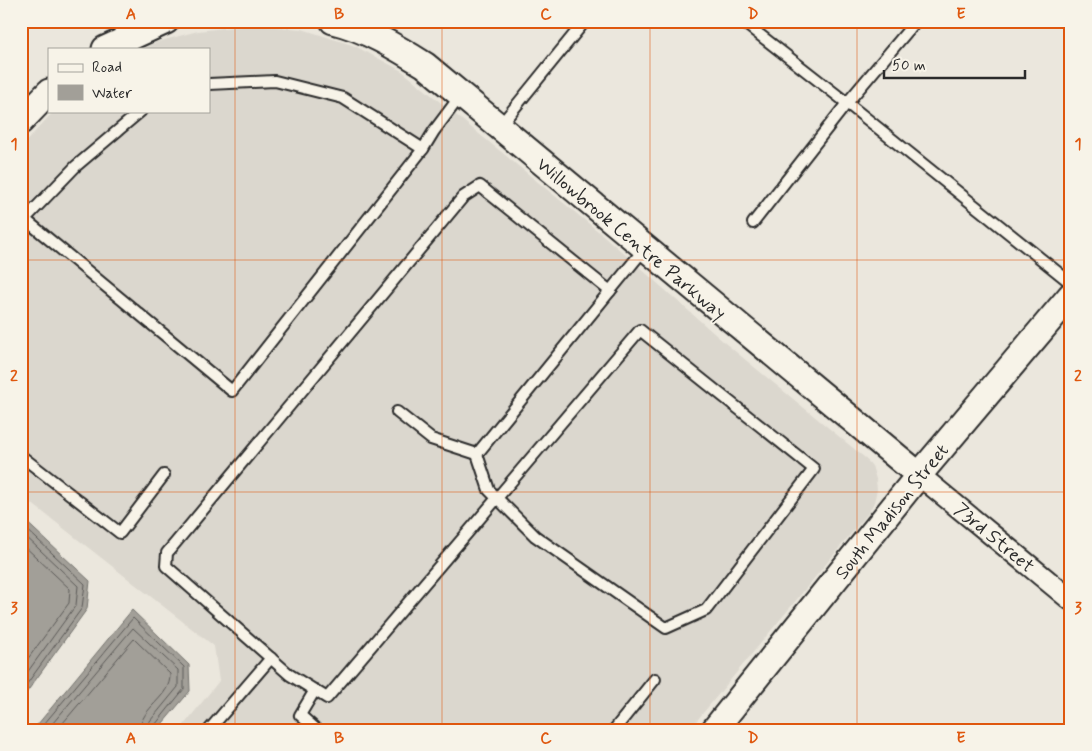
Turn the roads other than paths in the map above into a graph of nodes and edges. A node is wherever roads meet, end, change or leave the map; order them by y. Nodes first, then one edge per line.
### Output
1 (166, 21) edge
2 (333, 21) edge
3 (586, 21) edge
4 (742, 21) edge
5 (916, 21) edge
6 (115, 37) edge
7 (210, 84) edge
8 (48, 93) edge
9 (461, 94) junction
10 (847, 103) junction
11 (140, 112) edge
12 (21, 121) edge
13 (499, 127) junction
14 (423, 149) junction
15 (23, 217) edge
16 (753, 223) dead end
17 (645, 248) junction
18 (1071, 283) edge
19 (610, 291) junction
20 (1071, 295) edge
21 (397, 412) dead end
22 (477, 454) junction
23 (21, 456) edge
24 (164, 475) dead end
25 (919, 475) junction
26 (498, 498) junction
27 (1071, 600) edge
28 (271, 658) junction
29 (655, 679) dead end
30 (315, 690) junction
31 (209, 730) edge
32 (317, 730) edge
33 (614, 730) edge
34 (714, 730) edge

1 - 6 street
2 - 9 street, Willowbrook Centre Parkway
3 - 13 lane
4 - 10 lane
5 - 10 lane
7 - 14 lane
8 - 12 street
9 - 13 street, Willowbrook Centre Parkway
9 - 14 lane
10 - 16 lane
10 - 18 lane
11 - 15 lane
13 - 17 street, Willowbrook Centre Parkway
14 - 15 lane
17 - 19 lane
17 - 25 street, Willowbrook Centre Parkway
19 - 22 lane
19 - 28 lane
20 - 25 street, South Madison Street
21 - 22 lane
22 - 26 lane
23 - 24 lane
25 - 27 street, 73rd Street
25 - 34 street, South Madison Street
26 - 26 lane
26 - 30 lane
28 - 30 lane
28 - 31 lane
29 - 33 lane
30 - 32 lane

